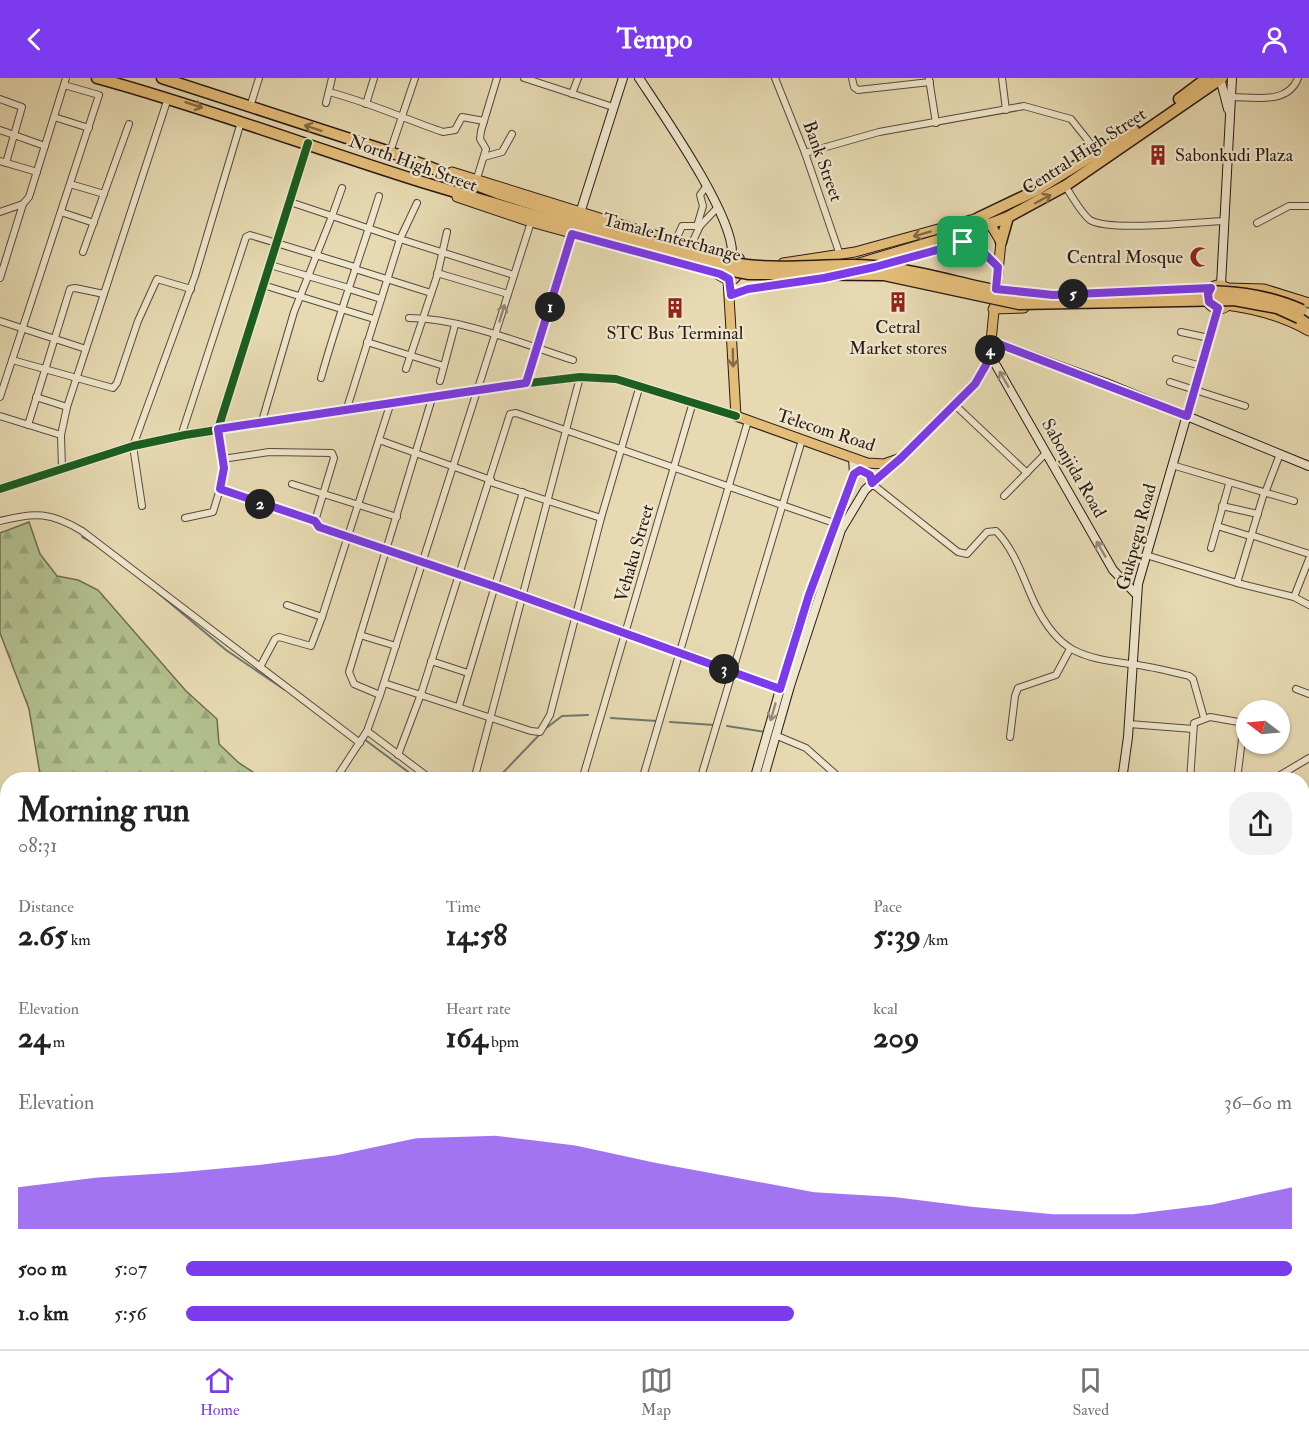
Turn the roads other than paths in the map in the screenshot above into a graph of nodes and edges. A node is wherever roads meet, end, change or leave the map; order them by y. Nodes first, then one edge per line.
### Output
1 (162, 78) edge
2 (259, 78) edge
3 (332, 78) edge
4 (374, 78) edge
5 (415, 78) edge
6 (496, 78) edge
7 (528, 78) edge
8 (578, 78) edge
9 (623, 78) edge
10 (639, 78) edge
11 (775, 78) edge
12 (852, 78) edge
13 (892, 78) edge
14 (1002, 78) edge
15 (1207, 78) edge
16 (1223, 78) edge
17 (1298, 78) edge
18 (100, 79) edge
19 (176, 80) edge
20 (929, 80) edge
21 (65, 81) edge
22 (893, 86) junction
23 (329, 92) junction
24 (572, 94) junction
25 (99, 95) junction
26 (169, 97) junction
27 (1232, 97) junction
28 (0, 99) edge
29 (326, 103) dead end
30 (366, 104) junction
31 (250, 107) junction
32 (613, 108) junction
33 (1006, 110) junction
34 (1229, 116) junction
35 (54, 117) junction
36 (402, 118) junction
37 (242, 121) junction
38 (484, 121) junction
39 (936, 123) junction
40 (129, 124) dead end
41 (88, 128) junction
42 (0, 130) edge
43 (512, 134) dead end
44 (13, 135) junction
45 (308, 143) junction
46 (45, 146) junction
47 (390, 152) junction
48 (806, 153) junction
49 (1098, 153) junction
50 (484, 157) junction
51 (3, 162) edge
52 (429, 165) junction
53 (37, 172) junction
54 (477, 178) junction
55 (421, 181) junction
56 (70, 184) junction
57 (1065, 186) junction
58 (706, 187) junction
59 (342, 188) dead end
60 (104, 194) junction
61 (379, 196) dead end
62 (290, 202) junction
63 (417, 203) dead end
64 (22, 204) junction
65 (1309, 206) edge
66 (718, 207) junction
67 (581, 210) junction
68 (0, 212) edge
69 (61, 212) junction
70 (332, 216) junction
71 (1008, 217) junction
72 (978, 218) junction
73 (1223, 221) junction
74 (531, 222) junction
75 (94, 223) junction
76 (1257, 223) dead end
77 (990, 224) junction
78 (699, 226) junction
79 (369, 228) junction
80 (447, 232) dead end
81 (572, 234) junction
82 (400, 239) junction
83 (631, 240) junction
84 (676, 240) junction
85 (1001, 242) junction
86 (277, 243) junction
87 (691, 245) junction
88 (442, 250) junction
89 (83, 252) dead end
90 (732, 254) junction
91 (317, 255) junction
92 (840, 255) junction
93 (722, 256) junction
94 (742, 261) junction
95 (270, 265) junction
96 (998, 267) junction
97 (355, 268) junction
98 (437, 273) junction
99 (514, 274) junction
100 (720, 274) junction
101 (0, 278) edge
102 (309, 278) junction
103 (733, 278) junction
104 (387, 280) junction
105 (263, 285) junction
106 (1220, 287) junction
107 (191, 289) junction
108 (349, 289) junction
109 (996, 289) junction
110 (430, 293) junction
111 (104, 294) junction
112 (508, 294) junction
113 (731, 295) junction
114 (301, 297) junction
115 (381, 299) junction
116 (1219, 306) junction
117 (1306, 308) edge
118 (340, 309) junction
119 (993, 309) junction
120 (409, 318) dead end
121 (422, 318) junction
122 (374, 319) junction
123 (0, 321) edge
124 (455, 325) junction
125 (1309, 325) edge
126 (23, 328) junction
127 (1309, 331) edge
128 (1181, 332) dead end
129 (495, 336) junction
130 (54, 338) junction
131 (1209, 338) junction
132 (991, 341) junction
133 (367, 342) junction
134 (86, 349) junction
135 (537, 349) junction
136 (989, 353) junction
137 (410, 354) junction
138 (1176, 359) dead end
139 (12, 360) junction
140 (573, 360) dead end
141 (444, 366) junction
142 (1201, 366) junction
143 (406, 369) dead end
144 (44, 370) junction
145 (580, 377) junction
146 (321, 378) dead end
147 (76, 380) junction
148 (440, 381) dead end
149 (1170, 382) dead end
150 (526, 383) junction
151 (2, 385) edge
152 (640, 385) junction
153 (478, 389) junction
154 (1195, 389) junction
155 (433, 395) junction
156 (0, 397) edge
157 (36, 398) junction
158 (391, 402) junction
159 (693, 402) junction
160 (956, 405) junction
161 (1245, 406) dead end
162 (67, 407) junction
163 (347, 408) junction
164 (0, 416) edge
165 (736, 416) junction
166 (1187, 416) junction
167 (262, 421) junction
168 (748, 421) junction
169 (28, 425) junction
170 (218, 429) junction
171 (567, 429) junction
172 (61, 435) junction
173 (181, 436) junction
174 (379, 440) junction
175 (802, 440) junction
176 (133, 446) junction
177 (621, 449) junction
178 (416, 453) junction
179 (1046, 453) junction
180 (1280, 454) junction
181 (853, 458) junction
182 (901, 458) junction
183 (222, 459) junction
184 (1172, 465) junction
185 (1309, 466) edge
186 (453, 467) junction
187 (62, 468) junction
188 (674, 468) junction
189 (1027, 473) junction
190 (854, 474) junction
191 (491, 481) junction
192 (872, 483) junction
193 (292, 484) dead end
194 (1229, 484) junction
195 (728, 488) junction
196 (0, 489) edge
197 (220, 489) junction
198 (523, 492) junction
199 (324, 493) junction
200 (1264, 493) junction
201 (1004, 496) dead end
202 (548, 499) junction
203 (1294, 501) dead end
204 (358, 504) junction
205 (142, 506) dead end
206 (782, 506) junction
207 (1222, 506) junction
208 (1258, 514) junction
209 (397, 517) junction
210 (185, 518) dead end
211 (601, 519) junction
212 (0, 521) edge
213 (315, 521) junction
214 (834, 523) junction
215 (1217, 526) junction
216 (1251, 535) junction
217 (348, 536) junction
218 (1211, 548) dead end
219 (387, 550) junction
220 (1309, 554) edge
221 (1146, 555) junction
222 (1309, 559) edge
223 (423, 562) junction
224 (459, 574) junction
225 (1237, 583) junction
226 (496, 587) junction
227 (1136, 594) junction
228 (524, 597) junction
229 (1293, 597) junction
230 (287, 605) dead end
231 (1309, 605) edge
232 (575, 615) junction
233 (322, 617) junction
234 (627, 634) junction
235 (360, 635) junction
236 (396, 646) junction
237 (1070, 649) junction
238 (680, 653) junction
239 (431, 662) junction
240 (1132, 664) junction
241 (260, 666) junction
242 (731, 672) junction
243 (468, 673) junction
244 (384, 683) junction
245 (780, 689) junction
246 (1296, 689) dead end
247 (421, 694) junction
248 (1309, 694) edge
249 (380, 695) junction
250 (459, 706) junction
251 (492, 718) junction
252 (1204, 718) junction
253 (1129, 724) junction
254 (1193, 729) junction
255 (367, 731) junction
256 (775, 735) junction
257 (1010, 737) dead end
258 (360, 743) junction
259 (398, 755) junction
260 (1309, 758) edge
261 (340, 772) edge
262 (420, 772) edge
263 (476, 772) edge
264 (584, 772) edge
265 (644, 772) edge
266 (702, 772) edge
267 (756, 772) edge
268 (765, 772) edge
269 (833, 772) edge
270 (1123, 772) edge
271 (1190, 772) edge
272 (1238, 772) edge
273 (1285, 772) edge

1 - 19 highway, North High Street
2 - 31 street
3 - 23 street
4 - 30 street
5 - 36 street
6 - 38 street
7 - 24 street
8 - 24 street
9 - 32 street
10 - 58 street
11 - 48 street, Bank Street
12 - 22 street
13 - 22 street
14 - 33 street
15 - 49 highway, Central High Street
16 - 27 street
16 - 34 street
16 - 57 highway, Central High Street
17 - 27 street
18 - 25 street
18 - 26 highway, North High Street
19 - 31 highway, North High Street
20 - 22 street
20 - 39 street
21 - 25 street
21 - 35 street
23 - 29 street
23 - 30 street
24 - 32 street
25 - 41 street
26 -> 37 highway, North High Street
26 - 111 street
27 - 34 street
28 - 44 street
30 - 36 street
47 -> 31 highway, North High Street
32 - 67 street
33 - 39 street
33 - 49 street
34 - 73 street
35 - 41 street
35 - 46 street
36 - 38 street
36 - 47 street
37 - 45 highway, North High Street
37 - 107 street
38 - 50 street
39 - 48 street
40 - 60 street
41 - 56 street
42 - 44 street
43 - 50 street
44 - 46 street
44 - 51 street
45 - 55 highway, North High Street
45 - 62 street
46 - 53 street
47 - 52 highway, North High Street
48 - 92 street, Bank Street
49 - 72 highway, Central High Street
50 - 54 street
51 - 53 street
52 - 54 main road, North High Street
52 - 83 highway, Tamale Interchange
53 - 64 street
54 - 67 main road, North High Street
55 - 74 main road, North High Street
55 - 83 highway, Tamale Interchange
56 - 60 street
56 - 69 street
71 -> 57 highway, Central High Street
57 - 73 street
58 - 66 street
58 - 78 street
59 - 70 street
60 - 75 street
61 - 79 street
62 - 70 street
62 - 86 street
63 - 82 street
64 - 68 street
64 - 101 street
65 - 76 street
66 - 78 street
66 - 90 street
67 - 84 main road, North High Street
69 - 75 street
69 - 126 street
70 - 79 street
70 - 91 street
71 - 77 highway, Central High Street
71 - 85 highway
72 - 77 main road
72 -> 92 main road
73 - 106 street
74 - 81 main road, North High Street
74 - 99 street
75 - 89 street
77 - 85 main road
77 - 103 main road
78 - 84 street
78 - 87 street
79 - 82 street
79 - 97 street
80 - 88 street
81 - 100 main road, North High Street
81 - 135 street
82 - 88 street
82 - 104 street
83 - 117 highway, Tamale Interchange, bridge
84 - 87 main road, North High Street
85 - 96 main road
86 - 91 street
86 - 95 street
86 - 173 street
87 - 93 main road, North High Street
88 - 98 street
88 - 99 street
90 - 93 main road
90 - 94 main road
91 - 97 street
91 - 102 street
92 - 94 main road
93 - 100 main road
94 - 103 main road
95 - 102 street
95 - 105 street
96 - 109 main road
96 - 113 street
97 - 104 street
97 - 108 street
98 - 110 street
98 - 112 street
99 - 112 street
100 - 103 main road
102 - 108 street
102 - 114 street
103 - 113 main road
104 - 110 street
104 - 115 street
105 - 114 street
105 - 170 street
106 - 109 main road
106 - 116 main road
106 - 116 main road
106 - 117 main road
107 - 147 street
107 - 176 street
108 - 115 street
108 - 118 street
109 - 119 main road
110 - 121 street
111 - 130 street
111 - 134 street
129 -> 112 street
113 -> 165 main road
114 - 118 street
114 - 167 street
115 - 122 street
116 - 119 main road
116 - 127 main road
116 - 131 street, Gukpegu Road
117 - 125 highway, Tamale Interchange
118 - 122 street
118 - 146 street
119 - 132 main road
120 - 121 street
121 - 124 street
121 - 137 street
122 - 133 street
123 - 126 street
124 - 129 street
124 - 141 street
126 - 130 street
126 - 139 street
128 - 131 street
129 - 135 street
129 - 153 street
130 - 134 street
130 - 144 street
131 - 142 street, Gukpegu Road
132 - 136 main road
132 - 166 street
133 - 137 street
133 - 163 street
134 - 147 street
135 - 140 street
135 - 150 street
136 - 160 main road
179 -> 136 street, Sabonjida Road
137 - 141 street
137 - 143 street
138 - 142 street
139 - 144 street
139 - 151 street
141 - 148 street
142 - 154 street, Gukpegu Road
144 - 147 street
144 - 157 street
145 - 150 street
145 - 152 street
145 - 171 street
147 - 162 street
149 - 154 street
150 - 153 street
151 - 156 street
152 - 159 street
152 - 177 street
153 - 155 street
153 - 186 street
154 - 161 street
154 - 166 street, Gukpegu Road
155 - 158 street
155 - 178 street
157 - 162 street
157 - 169 street
158 - 163 street
158 - 174 street
159 - 165 street
159 - 188 street, Vehaku Street
160 - 182 main road
160 - 189 street
162 - 172 street
163 - 167 street
164 - 169 street
165 - 168 main road, Telecom Road
166 - 180 street
166 - 184 street, Gukpegu Road
167 - 170 street
168 - 175 main road, Telecom Road
168 - 195 street
169 - 172 street
170 - 173 street
170 - 183 street
171 - 177 street
171 - 191 street
171 - 202 street
172 - 187 street
173 - 176 street
174 - 178 street
174 - 204 street
175 - 181 main road, Telecom Road
175 - 206 street
176 - 187 street
176 - 205 street
177 - 188 street
177 - 211 street
178 - 186 street
178 - 209 street
179 - 189 street
227 -> 179 street, Sabonjida Road
180 - 185 street
180 - 200 street
181 - 182 main road, Telecom Road
181 - 190 street
182 - 192 street
183 - 197 street
183 - 199 street
184 - 194 street
184 - 221 street, Gukpegu Road
186 - 191 street
186 - 223 street
187 - 196 street
188 - 195 street
188 - 234 street, Vehaku Street
189 - 201 street
190 - 192 street
190 - 214 street
191 - 198 street
191 - 224 street
192 - 237 street
192 - 256 street
193 - 199 street
194 - 200 street
194 - 207 street
195 - 206 street
195 - 238 street
197 - 210 street
197 - 213 street
198 - 202 street
198 - 226 street
199 - 204 street
199 - 213 street
200 - 203 street
200 - 208 street
202 - 211 street
202 - 228 street
204 - 209 street
204 - 217 street
206 - 214 street
206 - 242 street
207 - 208 street
207 - 215 street
208 - 216 street
209 - 219 street
211 - 232 street
212 - 241 street
213 - 217 street
214 - 245 street
215 - 216 street
215 - 218 street
216 - 220 street
216 - 225 street
217 - 219 street
217 - 233 street
219 - 223 street
219 - 235 street
221 - 225 street
221 - 227 street, Gukpegu Road
222 - 229 street
223 - 224 street
223 - 236 street
224 - 226 street
224 - 239 street
225 - 229 street
226 - 228 street
226 - 243 street
227 - 240 street, Gukpegu Road
228 - 232 street
228 - 251 street
229 - 231 street
230 - 233 street
232 - 234 street
232 - 251 street
233 - 241 street
234 - 238 street
234 - 264 street, Vehaku Street
235 - 236 street
235 - 249 street
236 - 244 street
237 - 240 street
237 - 257 street
238 - 242 street
238 - 265 street
239 - 243 street
239 - 247 street
240 - 252 street
240 - 253 street, Gukpegu Road
241 - 258 street
242 - 245 street
242 - 266 street
243 - 250 street
244 - 247 street
244 - 249 street
245 -> 267 street
246 - 248 street
247 - 250 street
247 - 259 street
249 - 255 street
250 - 251 street
251 - 263 street
252 - 254 street
252 - 272 street
253 - 254 street
253 - 270 street, Gukpegu Road
254 - 271 street
255 - 258 street
255 - 259 street
256 - 268 street
256 - 269 street
258 - 261 street
259 - 262 street
260 - 273 street

